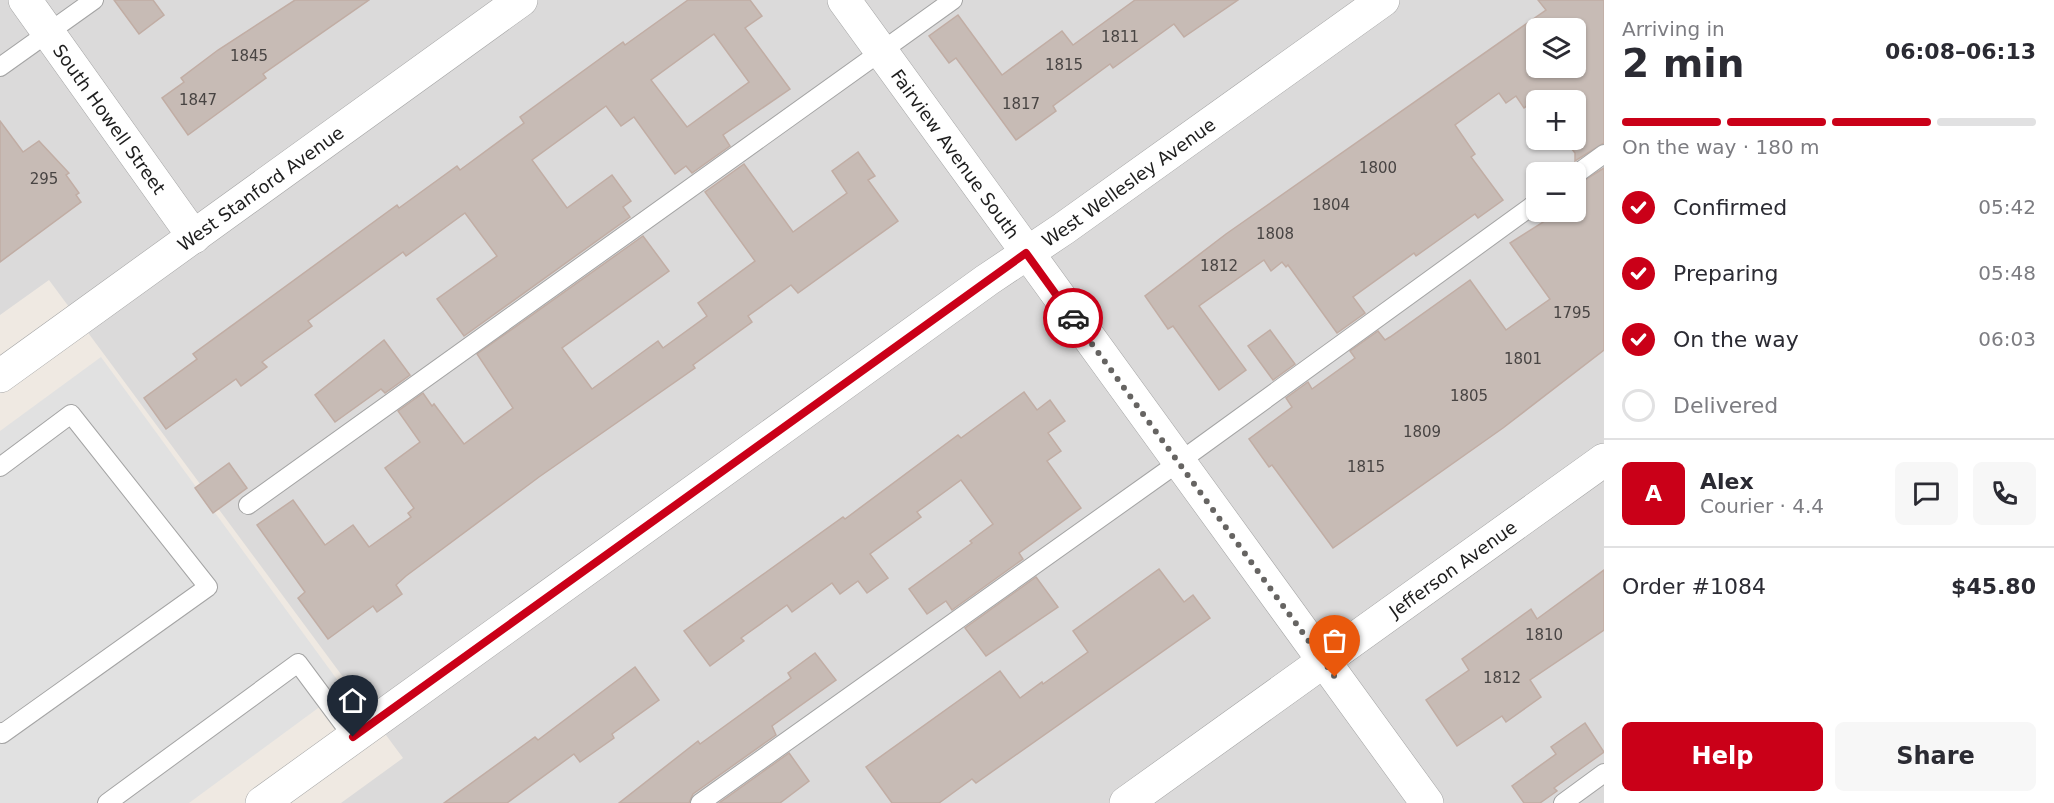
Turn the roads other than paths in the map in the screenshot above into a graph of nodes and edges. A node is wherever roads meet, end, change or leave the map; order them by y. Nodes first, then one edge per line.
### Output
1 (25, 0) edge
2 (94, 0) edge
3 (521, 0) edge
4 (844, 0) edge
5 (953, 0) edge
6 (1383, 0) edge
7 (48, 32) junction
8 (882, 52) junction
9 (0, 67) edge
10 (1604, 154) edge
11 (1586, 167) edge
12 (1526, 210) edge
13 (194, 237) junction
14 (1026, 253) junction
15 (0, 376) edge
16 (1604, 460) edge
17 (1179, 462) junction
18 (0, 467) edge
19 (248, 506) dead end
20 (1323, 661) junction
21 (0, 732) edge
22 (353, 737) junction
23 (1604, 773) edge
24 (107, 803) edge
25 (262, 803) edge
26 (700, 803) edge
27 (1126, 803) edge
28 (1427, 803) edge
29 (1563, 803) edge

1 - 7 street, South Howell Street
2 - 7 lane
3 - 13 street, West Stanford Avenue
4 - 8 street, Fairview Avenue South
5 - 8 lane
6 - 14 street, West Wellesley Avenue
7 - 9 lane
7 - 13 street, South Howell Street
8 - 14 street, Fairview Avenue South
8 - 19 lane
10 - 11 lane
12 - 17 lane
13 - 15 street, West Stanford Avenue
14 - 17 street, Fairview Avenue South
14 - 22 street, West Wellesley Avenue
16 - 20 street, Jefferson Avenue
17 - 20 street, Fairview Avenue South
17 - 26 lane
18 - 21 lane
20 - 27 street, Jefferson Avenue
20 - 28 street, Fairview Avenue South
22 - 24 lane
22 - 25 street, West Wellesley Avenue
23 - 29 lane

